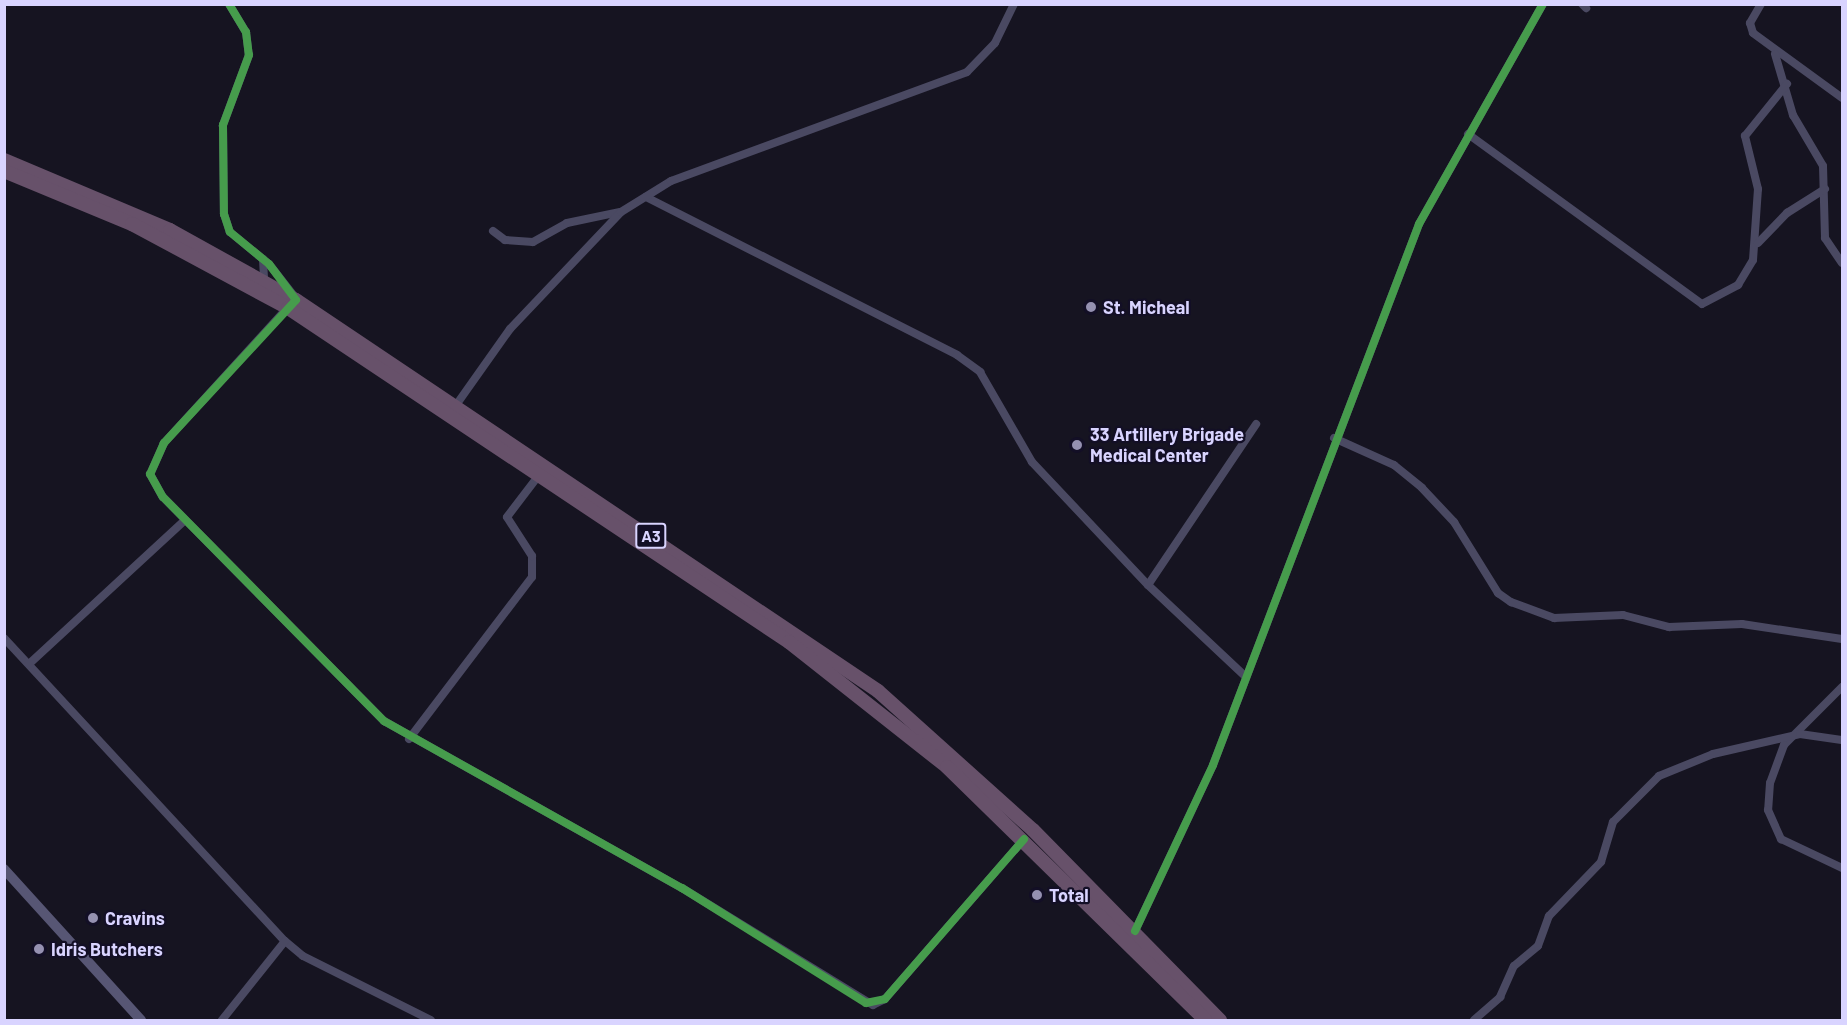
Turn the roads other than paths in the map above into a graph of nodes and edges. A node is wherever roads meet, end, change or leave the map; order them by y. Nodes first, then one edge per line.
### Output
1 (229, 4) edge
2 (1014, 4) edge
3 (1543, 4) edge
4 (1761, 4) edge
5 (1775, 54) junction
6 (1787, 84) junction
7 (1842, 98) edge
8 (1468, 134) junction
9 (4, 160) edge
10 (4, 171) edge
11 (29, 175) junction
12 (1825, 189) junction
13 (646, 197) junction
14 (621, 212) junction
15 (493, 231) dead end
16 (1758, 243) junction
17 (262, 259) junction
18 (1842, 263) edge
19 (264, 281) junction
20 (292, 304) junction
21 (453, 409) junction
22 (1256, 424) dead end
23 (1334, 438) junction
24 (540, 475) junction
25 (585, 498) junction
26 (185, 520) junction
27 (1148, 585) junction
28 (4, 638) edge
29 (1842, 639) edge
30 (29, 664) junction
31 (1246, 677) junction
32 (1842, 687) edge
33 (1789, 737) junction
34 (409, 739) junction
35 (1842, 740) edge
36 (1028, 834) junction
37 (1842, 868) edge
38 (4, 869) edge
39 (1135, 931) junction
40 (285, 941) junction
41 (141, 1020) edge
42 (222, 1020) edge
43 (431, 1020) edge
44 (1205, 1020) edge
45 (1220, 1020) edge
46 (1474, 1020) edge

1 - 17 street
2 - 13 street
3 - 8 street
4 - 5 street
5 - 6 street
5 - 7 street
6 - 12 street
6 - 16 street
8 - 16 street
8 - 23 street
9 - 11 highway, A3
10 - 11 highway, A3
11 - 19 highway, A3
11 - 20 highway, A3
12 - 16 street
12 - 18 street
13 - 14 street
13 - 27 street
14 - 15 street
14 - 21 street
17 - 19 street
17 - 20 street
19 - 20 highway, A3
20 - 21 highway, A3
20 - 26 street
21 - 24 highway, A3
21 - 25 highway, A3
22 - 27 street
23 - 29 street
23 - 31 street
24 - 25 highway, A3
24 - 34 street
25 - 36 highway, A3
26 - 30 street
26 - 34 street
27 - 31 street
28 - 30 street
30 - 40 street
31 - 39 street
32 - 33 street
33 - 35 street
33 - 37 street
33 - 46 street
34 - 36 street
36 - 39 highway, A3
36 - 44 highway, A3
38 - 41 street
39 - 45 highway, A3
40 - 42 street
40 - 43 street

